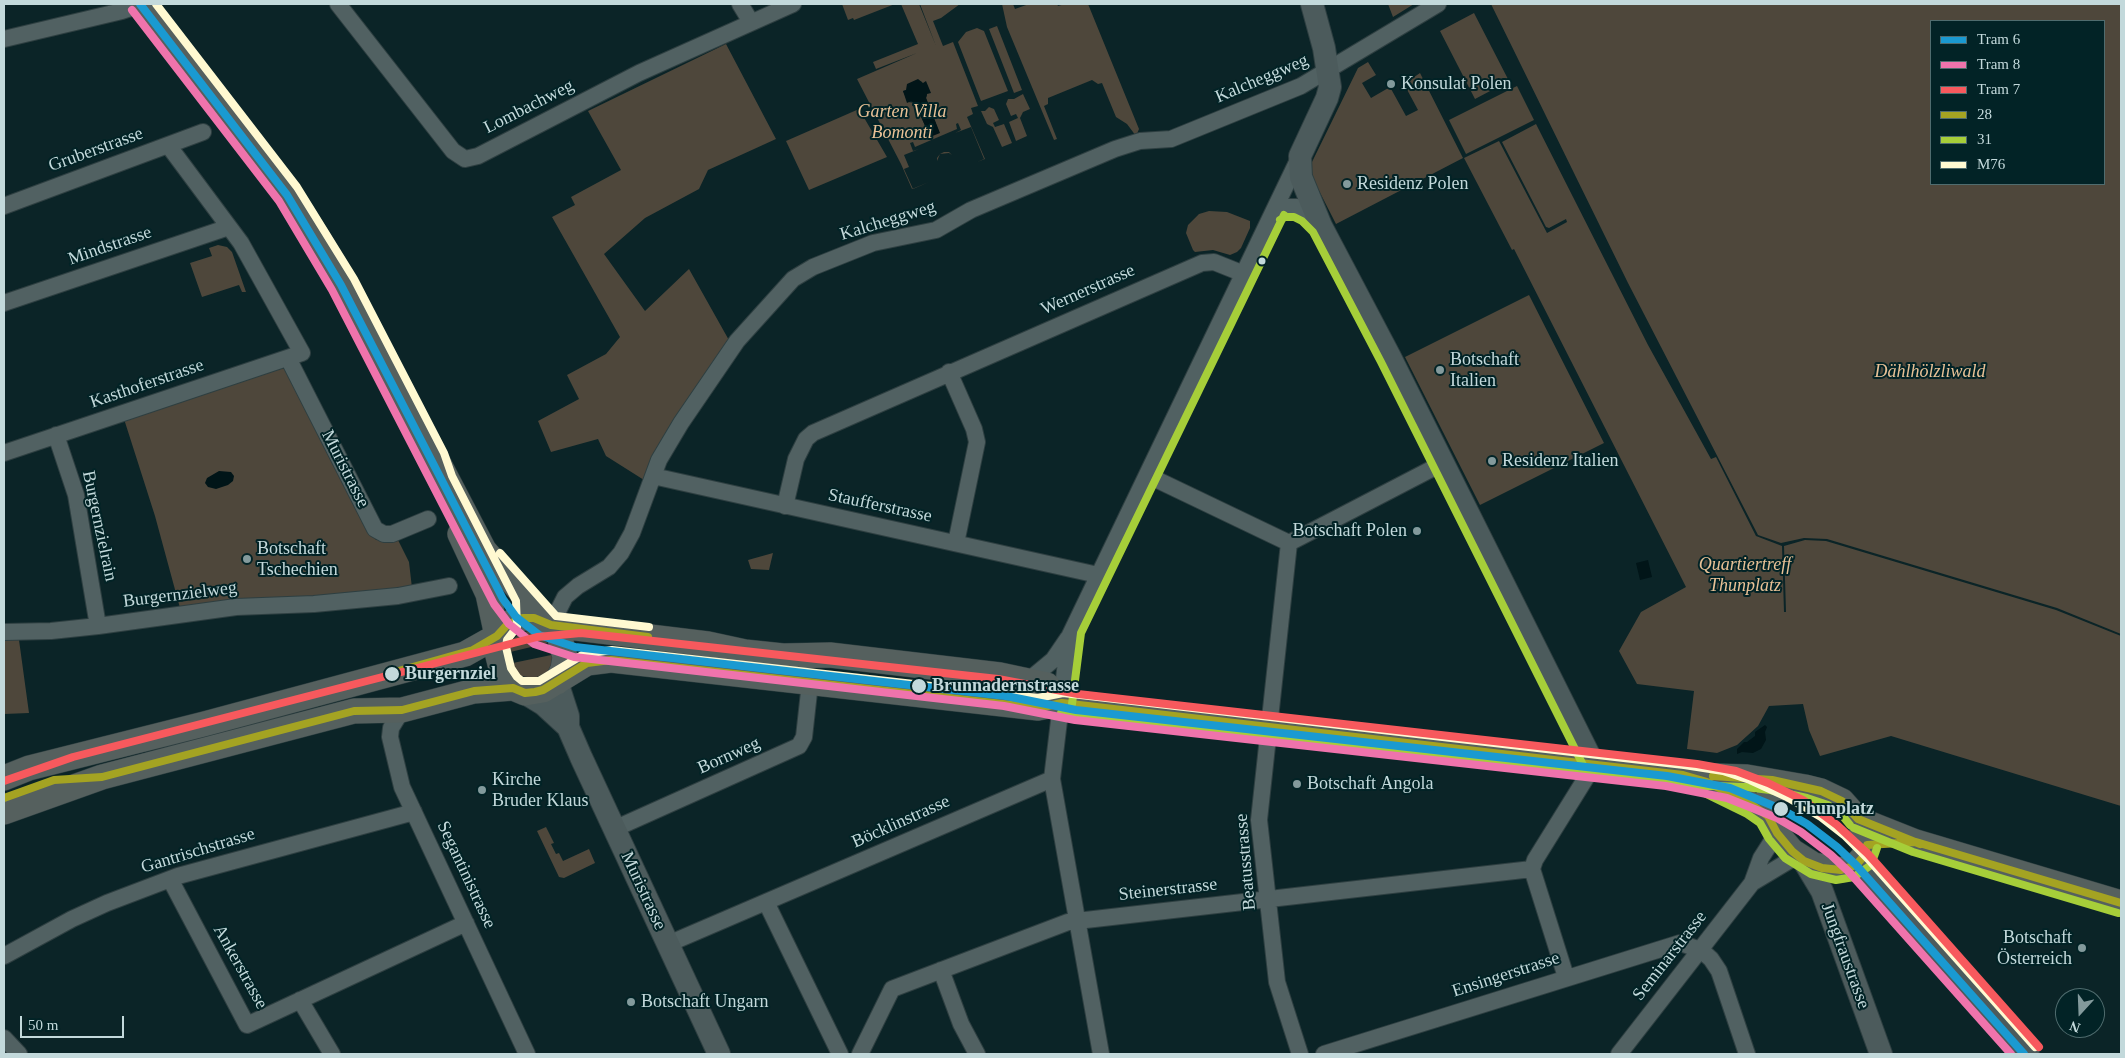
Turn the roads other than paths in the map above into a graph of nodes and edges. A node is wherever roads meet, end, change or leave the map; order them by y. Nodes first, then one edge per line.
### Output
1 (144, 4) edge
2 (338, 4) edge
3 (740, 4) edge
4 (793, 4) edge
5 (1312, 4) edge
6 (1438, 4) edge
7 (751, 22) junction
8 (4, 39) edge
9 (1329, 71) junction
10 (203, 132) dead end
11 (168, 145) junction
12 (1300, 156) junction
13 (4, 206) edge
14 (1275, 211) junction
15 (1321, 226) junction
16 (229, 227) junction
17 (1244, 274) junction
18 (4, 303) edge
19 (295, 356) junction
20 (949, 372) junction
21 (56, 435) junction
22 (4, 453) edge
23 (435, 458) junction
24 (1443, 463) junction
25 (1146, 475) junction
26 (653, 476) junction
27 (785, 506) junction
28 (428, 519) dead end
29 (956, 543) junction
30 (1289, 543) junction
31 (1098, 575) junction
32 (450, 586) dead end
33 (551, 625) junction
34 (98, 626) junction
35 (4, 632) edge
36 (1070, 634) junction
37 (497, 636) junction
38 (1029, 680) junction
39 (557, 682) junction
40 (810, 682) junction
41 (519, 690) junction
42 (1062, 703) junction
43 (402, 710) junction
44 (568, 727) junction
45 (1269, 728) junction
46 (72, 758) junction
47 (1594, 765) junction
48 (1683, 775) junction
49 (4, 778) edge
50 (1052, 778) junction
51 (1805, 787) junction
52 (4, 792) edge
53 (4, 812) edge
54 (414, 812) junction
55 (1858, 819) junction
56 (1772, 825) junction
57 (614, 829) junction
58 (1916, 842) junction
59 (1863, 854) junction
60 (1801, 858) junction
61 (1532, 869) junction
62 (170, 879) junction
63 (1752, 883) junction
64 (1268, 899) junction
65 (766, 902) junction
66 (2121, 903) edge
67 (1078, 920) junction
68 (466, 923) junction
69 (668, 944) junction
70 (1700, 950) junction
71 (4, 956) edge
72 (941, 970) junction
73 (1566, 977) junction
74 (300, 1000) junction
75 (4, 1038) edge
76 (18, 1054) edge
77 (332, 1054) edge
78 (527, 1054) edge
79 (719, 1054) edge
80 (840, 1054) edge
81 (860, 1054) edge
82 (976, 1054) edge
83 (1101, 1054) edge
84 (1300, 1054) edge
85 (1324, 1054) edge
86 (1619, 1054) edge
87 (1747, 1054) edge
88 (1880, 1054) edge
89 (2028, 1054) edge

1 - 8 street
1 - 23 main road
2 - 7 street, Lombachweg
3 - 7 street
4 - 7 street, Lombachweg
5 - 9 street
6 - 9 street, Kalcheggweg
9 - 12 street
9 - 26 street, Kalcheggweg
10 - 11 street, Gruberstrasse
11 - 13 street, Gruberstrasse
11 - 16 street, Muristrasse
12 - 14 street
12 - 15 street
14 - 15 street
14 - 17 street
15 - 24 street
16 - 18 street, Mindstrasse
16 - 19 street, Muristrasse
17 - 20 street, Wernerstrasse
17 - 25 street
19 - 21 street, Kasthoferstrasse
19 - 28 street, Muristrasse
20 - 27 street, Wernerstrasse
20 - 29 street
21 - 22 street, Kasthoferstrasse
21 - 34 street, Burgernzielrain
23 - 33 main road
23 - 37 main road
24 - 30 street
24 - 47 street
25 - 30 street
25 - 31 street
26 - 27 street, Staufferstrasse
26 - 33 street, Kalcheggweg
27 - 29 street, Staufferstrasse
29 - 31 street, Staufferstrasse
30 - 45 street, Beatusstrasse
31 - 36 street
32 - 34 street, Burgernzielweg
33 - 37 main road
33 - 38 main road
33 - 39 main road
34 - 35 street, Burgernzielweg
36 - 38 street
36 - 42 street
37 - 41 main road
37 - 46 main road
38 - 42 main road
39 - 40 main road
39 - 41 main road
39 - 44 street, Muristrasse
40 - 42 main road
40 - 57 street, Bornweg
41 - 43 main road
41 - 44 street, Muristrasse
42 - 45 main road
42 - 50 street
43 - 53 main road
43 - 54 street, Segantinistrasse
44 - 57 street, Muristrasse
45 - 47 main road
45 - 64 street, Beatusstrasse
46 - 49 main road
46 - 52 main road
47 - 48 main road
47 - 61 street
48 - 51 main road
48 - 56 main road
50 - 65 street, Böcklinstrasse
50 - 67 street
51 - 55 main road
51 - 56 main road
54 - 62 street, Gantrischstrasse
54 - 68 street, Segantinistrasse
55 - 58 main road
55 - 59 main road
56 - 60 main road
56 - 63 street, Seminarstrasse
57 - 69 street, Muristrasse
58 - 59 main road
58 - 66 main road
59 - 60 main road
59 - 89 street
60 - 63 street, Seminarstrasse
60 - 88 street, Jungfraustrasse
61 - 64 street, Steinerstrasse
61 - 73 street
62 - 71 street, Gantrischstrasse
62 - 74 street, Ankerstrasse
63 - 70 street, Seminarstrasse
64 - 67 street, Steinerstrasse
64 - 84 street, Beatusstrasse
65 - 69 street, Böcklinstrasse
65 - 80 street
67 - 72 street, Steinerstrasse
67 - 83 street
68 - 74 street, Ankerstrasse
68 - 78 street, Segantinistrasse
69 - 79 street, Muristrasse
70 - 73 street, Ensingerstrasse
70 - 86 street, Seminarstrasse
70 - 87 street
72 - 81 street, Steinerstrasse
72 - 82 street
73 - 85 street, Ensingerstrasse
74 - 77 street
75 - 76 street

